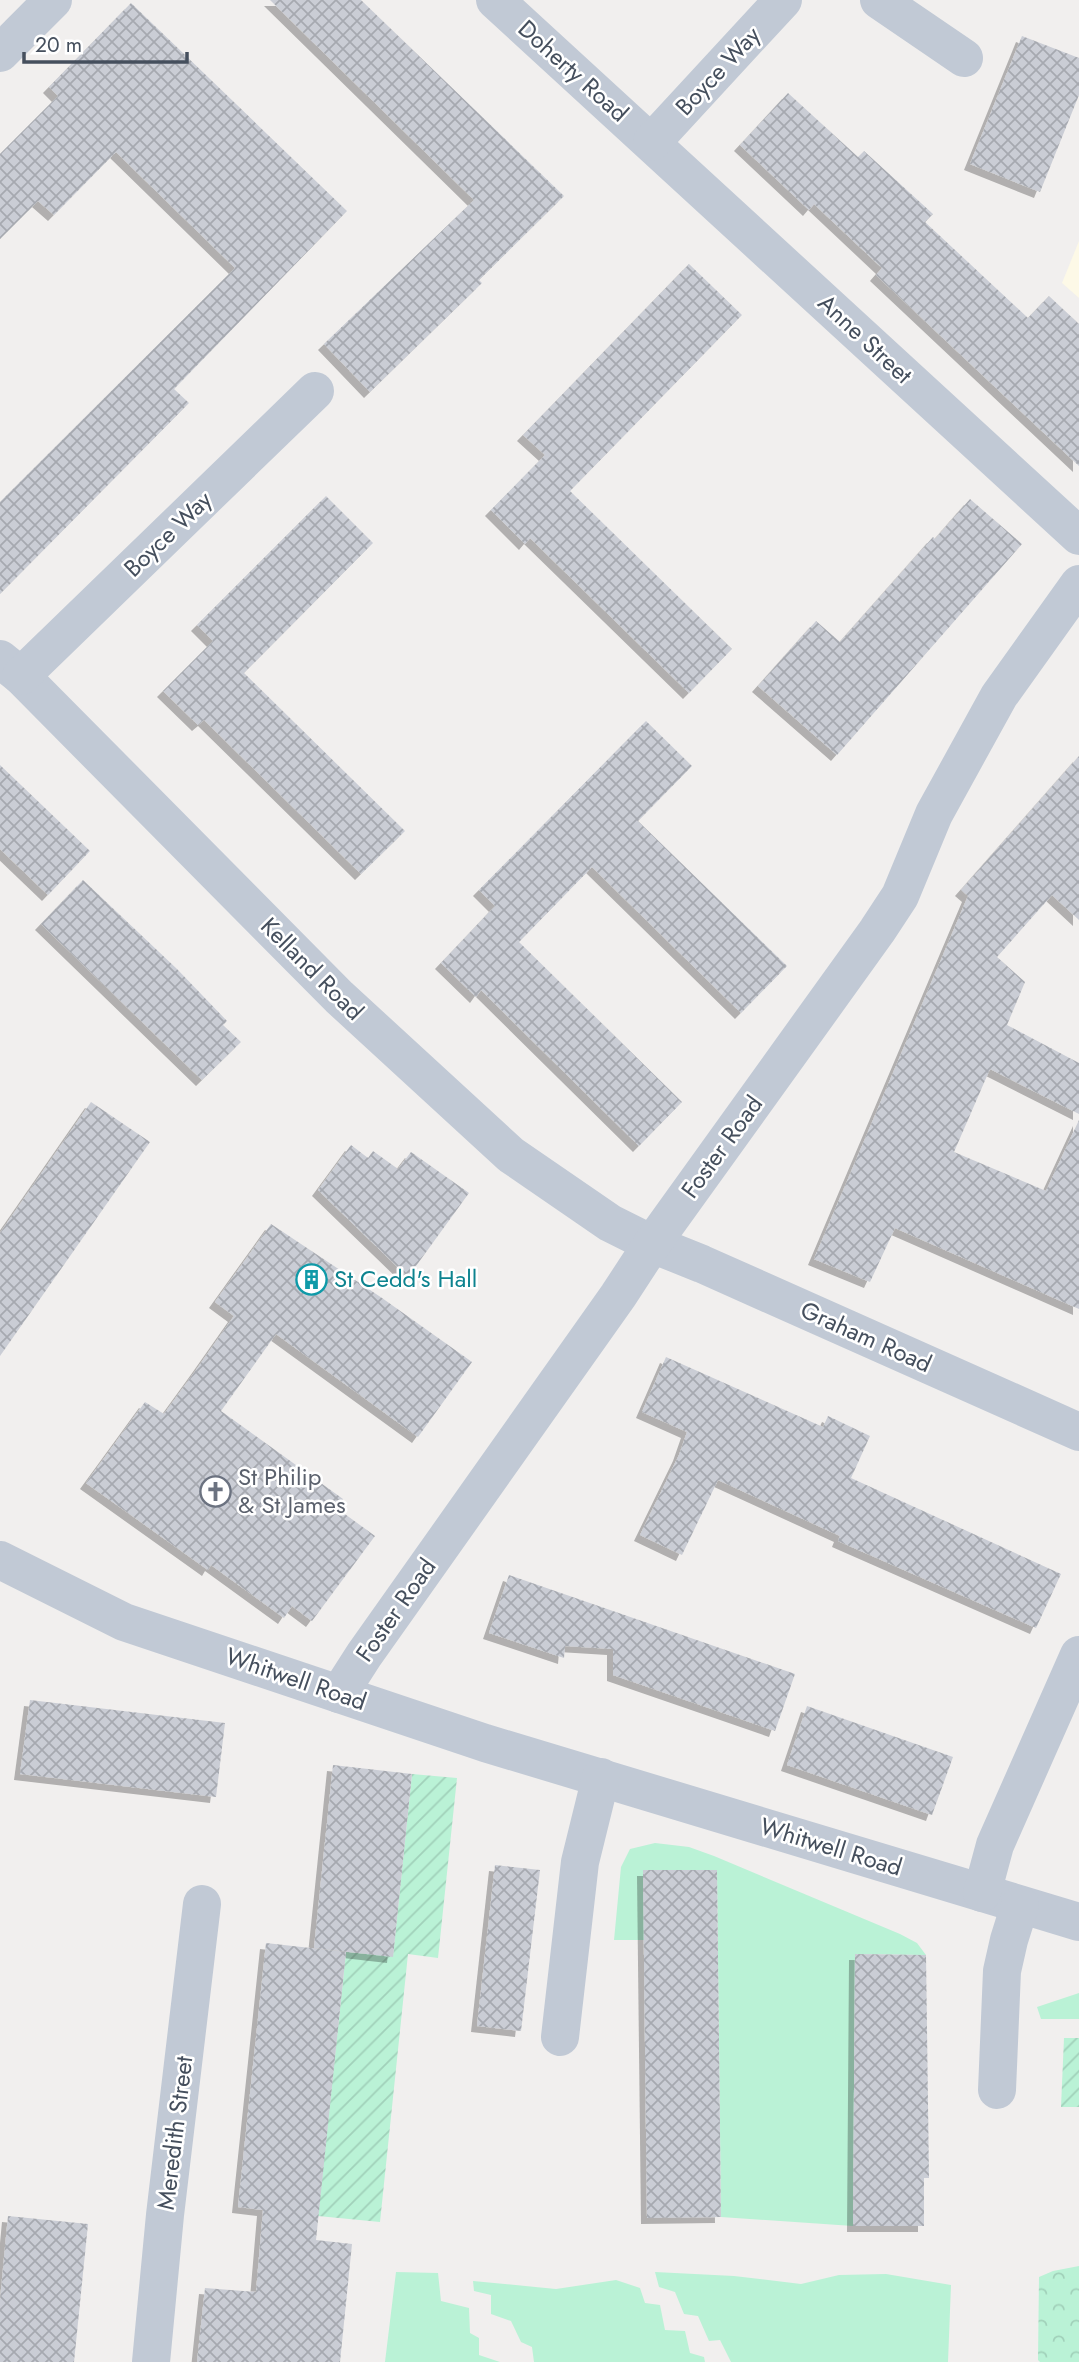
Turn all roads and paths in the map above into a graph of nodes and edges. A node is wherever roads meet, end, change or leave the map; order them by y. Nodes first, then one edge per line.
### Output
1 (52, 0) edge
2 (495, 0) edge
3 (783, 0) edge
4 (879, 0) edge
5 (0, 53) edge
6 (964, 58) dead end
7 (652, 142) junction
8 (315, 391) dead end
9 (1079, 536) edge
10 (1079, 584) edge
11 (10, 667) edge
12 (652, 1244) junction
13 (1079, 1432) edge
14 (0, 1560) edge
15 (1079, 1655) edge
16 (340, 1694) junction
17 (601, 1777) junction
18 (982, 1893) junction
19 (202, 1905) dead end
20 (1020, 1905) junction
21 (1079, 1922) edge
22 (560, 2037) dead end
23 (998, 2090) dead end
24 (151, 2362) edge

1 - 5 street
2 - 7 street, Doherty Road
3 - 7 street, Boyce Way
4 - 6 street
7 - 9 street, Anne Street
8 - 11 street, Boyce Way
10 - 12 street, Foster Road
11 - 12 street, Kelland Road
12 - 13 street, Graham Road
12 - 16 street, Foster Road
14 - 16 street, Whitwell Road
15 - 18 street
16 - 17 street, Whitwell Road
17 - 18 street, Whitwell Road
17 - 22 street
18 - 20 street, Whitwell Road
19 - 24 street, Meredith Street
20 - 21 street, Whitwell Road
20 - 23 street

